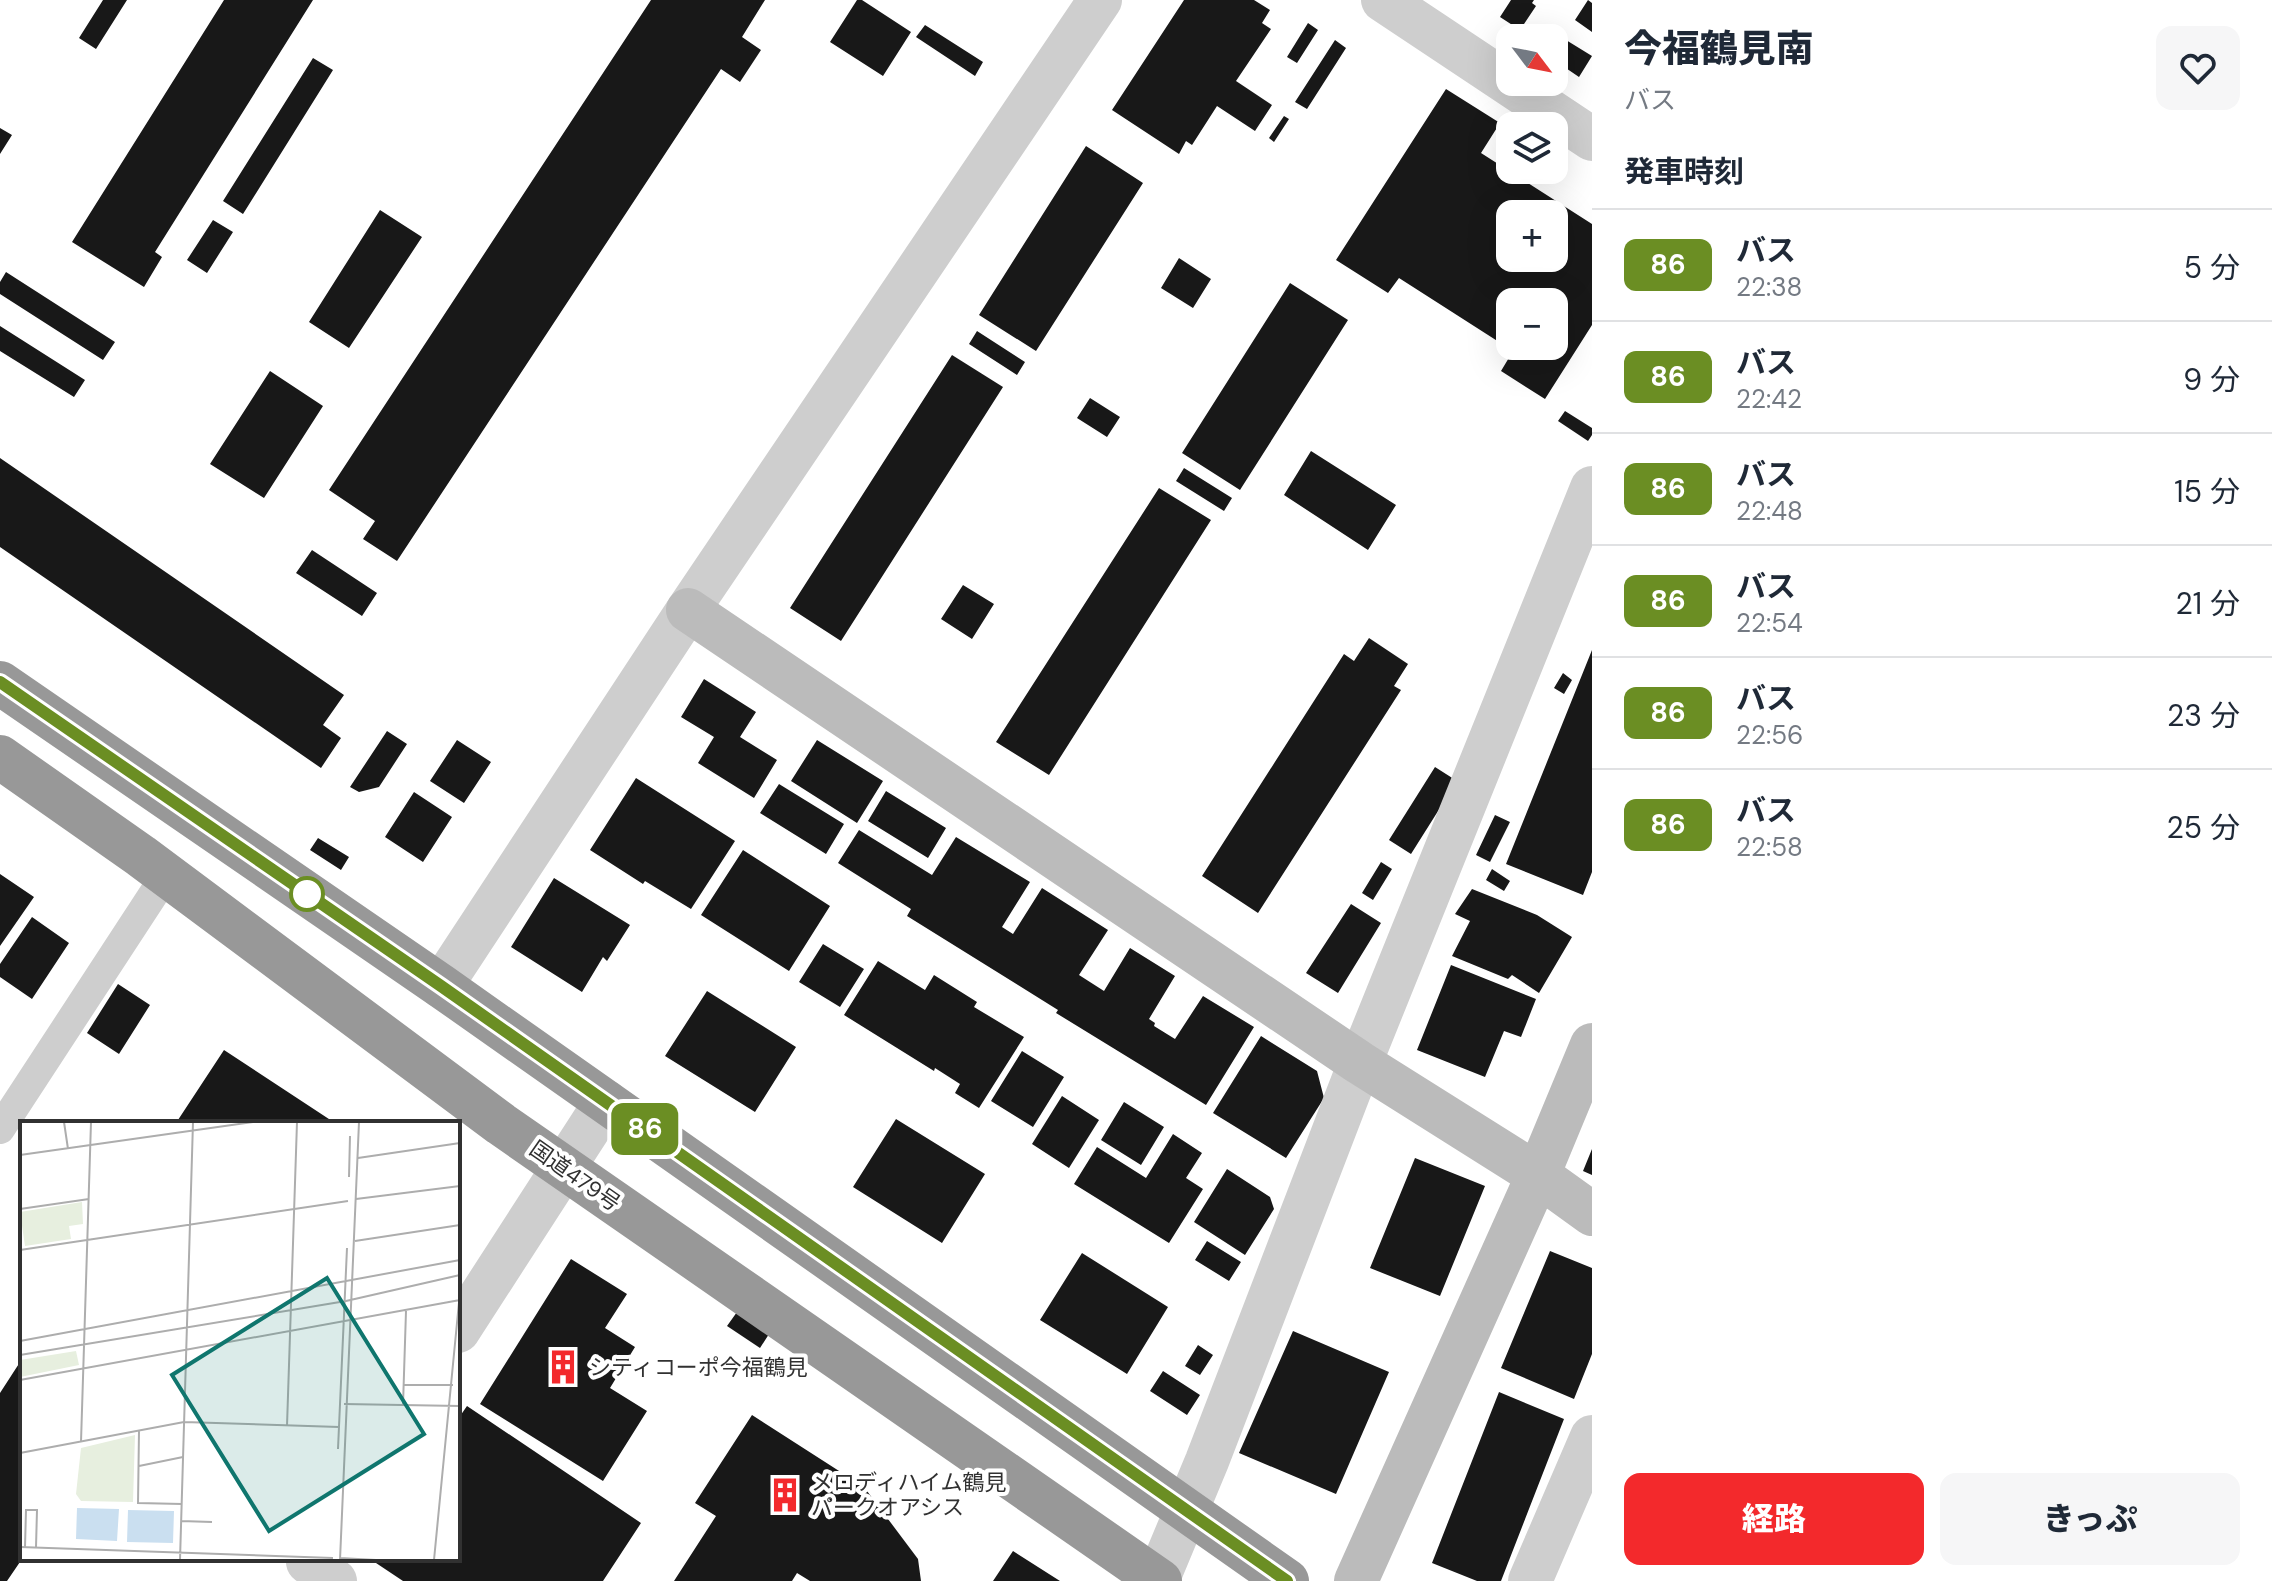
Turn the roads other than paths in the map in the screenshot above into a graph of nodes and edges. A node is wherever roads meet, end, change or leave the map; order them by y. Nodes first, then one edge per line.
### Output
1 (1100, 0) edge
2 (1383, 0) edge
3 (1592, 139) edge
4 (1592, 488) edge
5 (688, 610) junction
6 (0, 683) edge
7 (0, 757) edge
8 (166, 875) junction
9 (441, 986) junction
10 (1592, 1045) edge
11 (1360, 1063) junction
12 (606, 1102) junction
13 (0, 1129) edge
14 (564, 1168) junction
15 (1538, 1175) junction
16 (1592, 1214) edge
17 (460, 1328) edge
18 (1592, 1437) edge
19 (1186, 1511) junction
20 (1158, 1580) edge
21 (1287, 1581) edge
22 (1356, 1581) edge
23 (1530, 1581) edge

1 - 5 street
2 - 3 street
4 - 11 street
5 - 9 street
5 - 11 street
6 - 9 highway
7 - 8 highway, 国道479号
8 - 13 lane
8 - 14 highway, 国道479号
9 - 12 highway
10 - 15 street
11 - 15 street
11 - 19 street
12 - 14 street
12 - 19 highway
14 - 17 street
14 - 20 highway, 国道479号
15 - 16 street
15 - 22 street
18 - 23 street
19 - 20 street
19 - 21 highway

